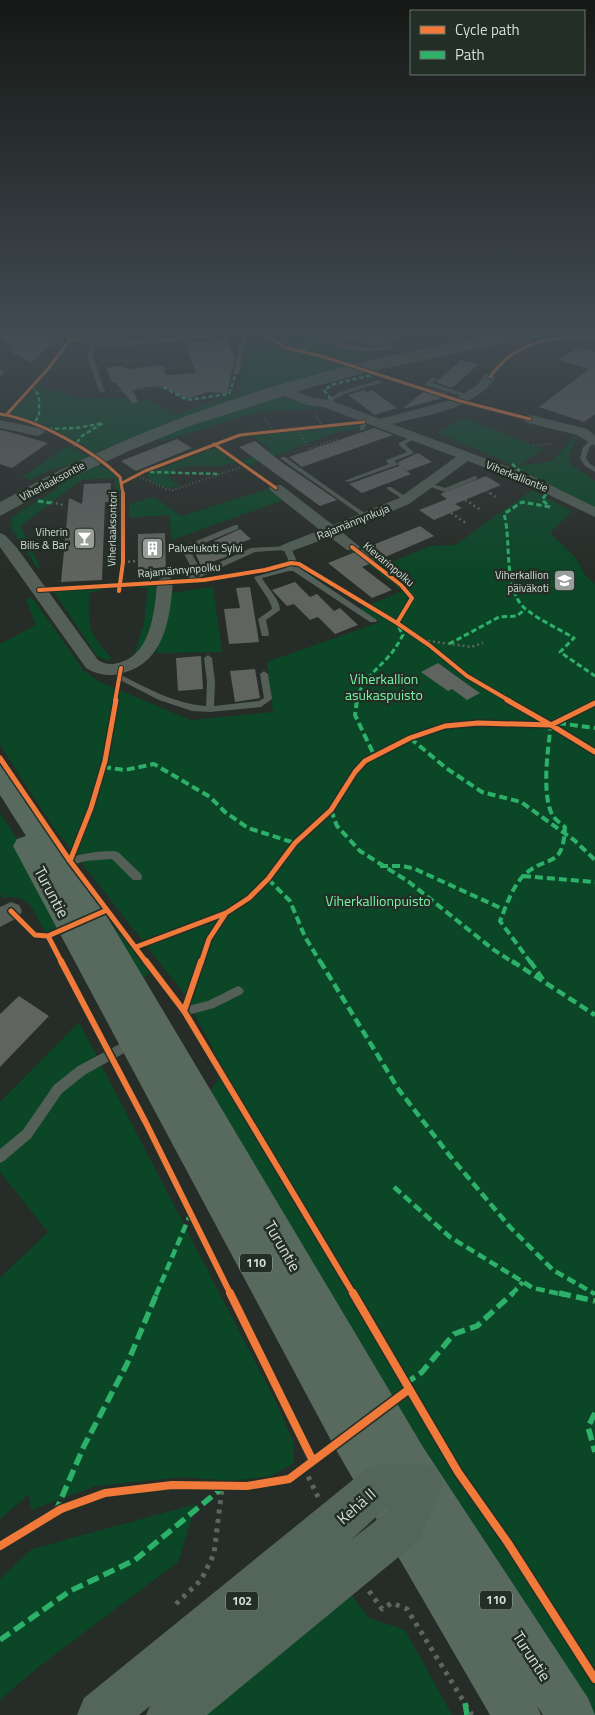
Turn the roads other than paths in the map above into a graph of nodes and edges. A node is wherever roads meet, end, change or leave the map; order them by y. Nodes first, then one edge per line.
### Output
1 (226, 411) edge
2 (343, 411) edge
3 (422, 411) edge
4 (530, 419) dead end
5 (369, 423) junction
6 (0, 424) edge
7 (38, 432) dead end
8 (415, 437) junction
9 (593, 441) edge
10 (466, 456) junction
11 (283, 458) dead end
12 (595, 470) edge
13 (475, 478) dead end
14 (348, 481) dead end
15 (426, 484) junction
16 (276, 488) road end
17 (389, 488) dead end
18 (406, 499) junction
19 (0, 510) edge
20 (595, 513) edge
21 (367, 517) junction
22 (235, 528) dead end
23 (331, 531) junction
24 (0, 538) edge
25 (352, 547) dead end
26 (287, 548) junction
27 (289, 570) junction
28 (165, 581) dead end
29 (373, 620) dead end
30 (265, 634) dead end
31 (208, 658) dead end
32 (264, 674) dead end
33 (120, 678) dead end
34 (210, 709) junction
35 (0, 774) edge
36 (0, 800) edge
37 (52, 869) junction
38 (137, 878) dead end
39 (238, 991) dead end
40 (154, 1030) junction
41 (0, 1156) edge
42 (401, 1485) junction
43 (403, 1526) junction
44 (343, 1546) junction
45 (101, 1715) edge
46 (170, 1715) edge
47 (518, 1715) edge
48 (571, 1715) edge

1 - 19 street, Viherlaaksontie
2 - 5 street, Viherkalliontie
3 - 5 street
4 - 9 street
5 - 8 street, Viherkalliontie
6 - 7 street
8 - 10 street, Viherkalliontie
8 - 14 lane
9 - 12 lane
10 - 15 street, Rajamännynkuja
10 - 20 street, Viherkalliontie
11 - 21 lane
13 - 15 lane
15 - 18 street, Rajamännynkuja
16 - 23 street, Kievarinpolku
17 - 18 lane
18 - 21 street, Rajamännynkuja
21 - 23 street, Rajamännynkuja
22 - 26 lane
23 - 25 street, Kievarinpolku
23 - 26 street, Rajamännynkuja
24 - 28 street
26 - 27 lane
27 - 29 lane
27 - 30 lane
31 - 34 lane
32 - 34 lane
33 - 34 lane
35 - 37 main road, Turuntie / 110
36 - 37 main road, Turuntie / 110
37 - 38 lane
37 - 40 main road, Turuntie / 110
39 - 40 lane
40 - 41 lane
40 - 42 main road, Turuntie / 110
42 - 43 main road, Turuntie / 110
42 - 44 highway, Kehä II / 102
42 - 48 main road, Turuntie / 110
43 - 44 highway, Kehä II / 102
43 - 47 main road, Turuntie / 110
44 - 45 highway, Kehä II / 102
44 - 46 highway, Kehä II / 102

